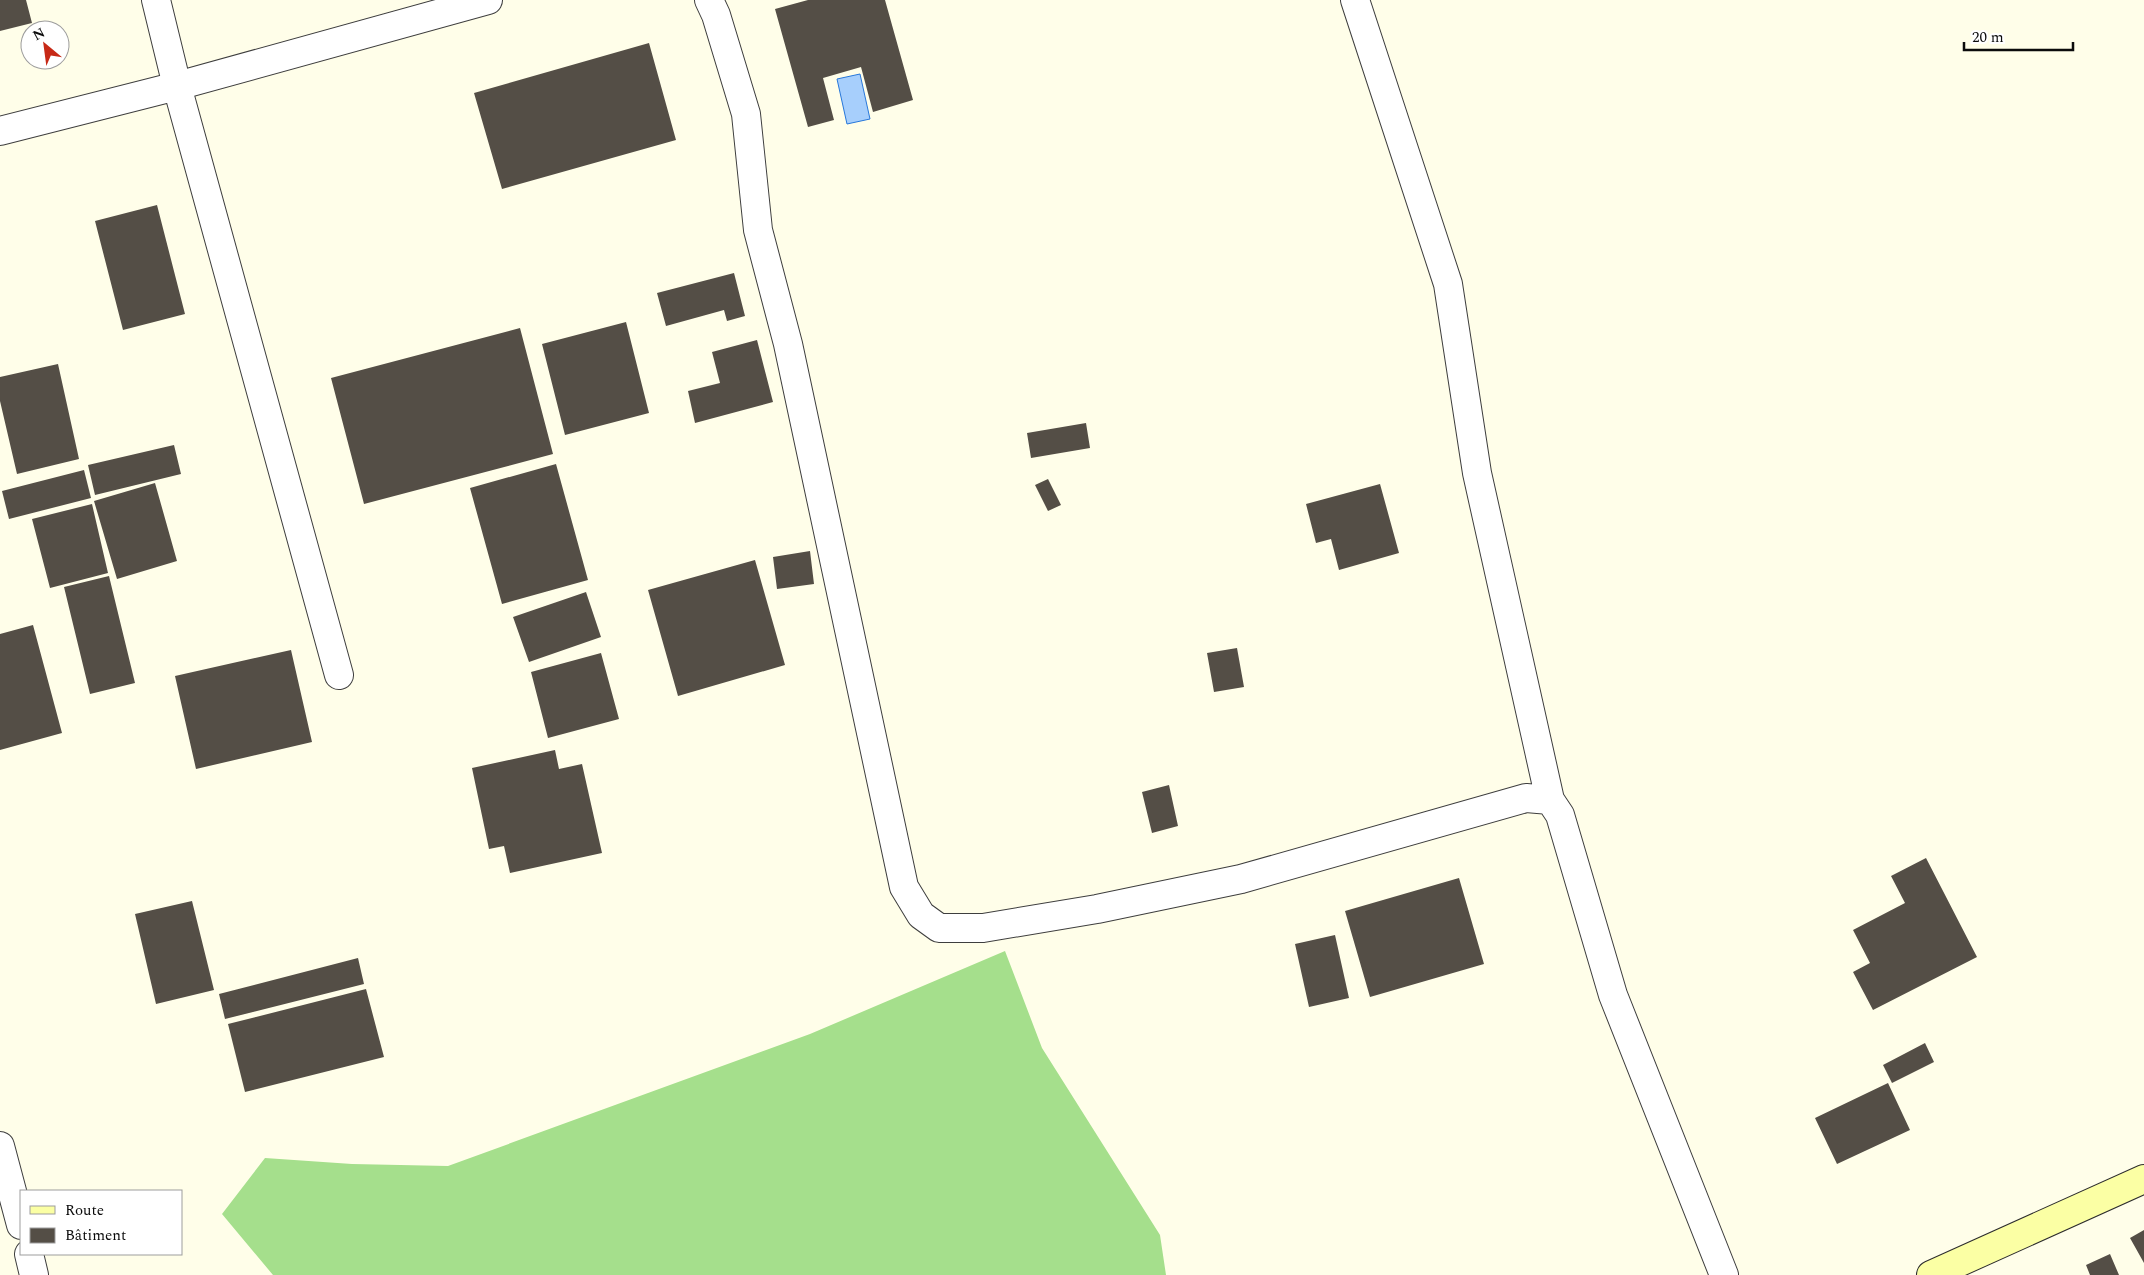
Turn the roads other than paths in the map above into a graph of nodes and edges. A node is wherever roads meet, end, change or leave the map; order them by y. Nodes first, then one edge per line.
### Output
1 (156, 0) edge
2 (488, 0) edge
3 (709, 0) edge
4 (1355, 0) edge
5 (177, 86) junction
6 (0, 130) edge
7 (339, 675) dead end
8 (1550, 800) junction
9 (0, 1146) edge
10 (2144, 1179) edge
11 (20, 1220) edge
12 (20, 1224) edge
13 (0, 1228) edge
14 (29, 1255) edge
15 (34, 1275) edge
16 (1724, 1275) edge
17 (1931, 1275) edge

1 - 5 street
2 - 5 street
3 - 8 street
4 - 8 street
5 - 6 street
5 - 7 street
8 - 16 street
9 - 11 street
10 - 17 main road
12 - 13 street
14 - 15 street

